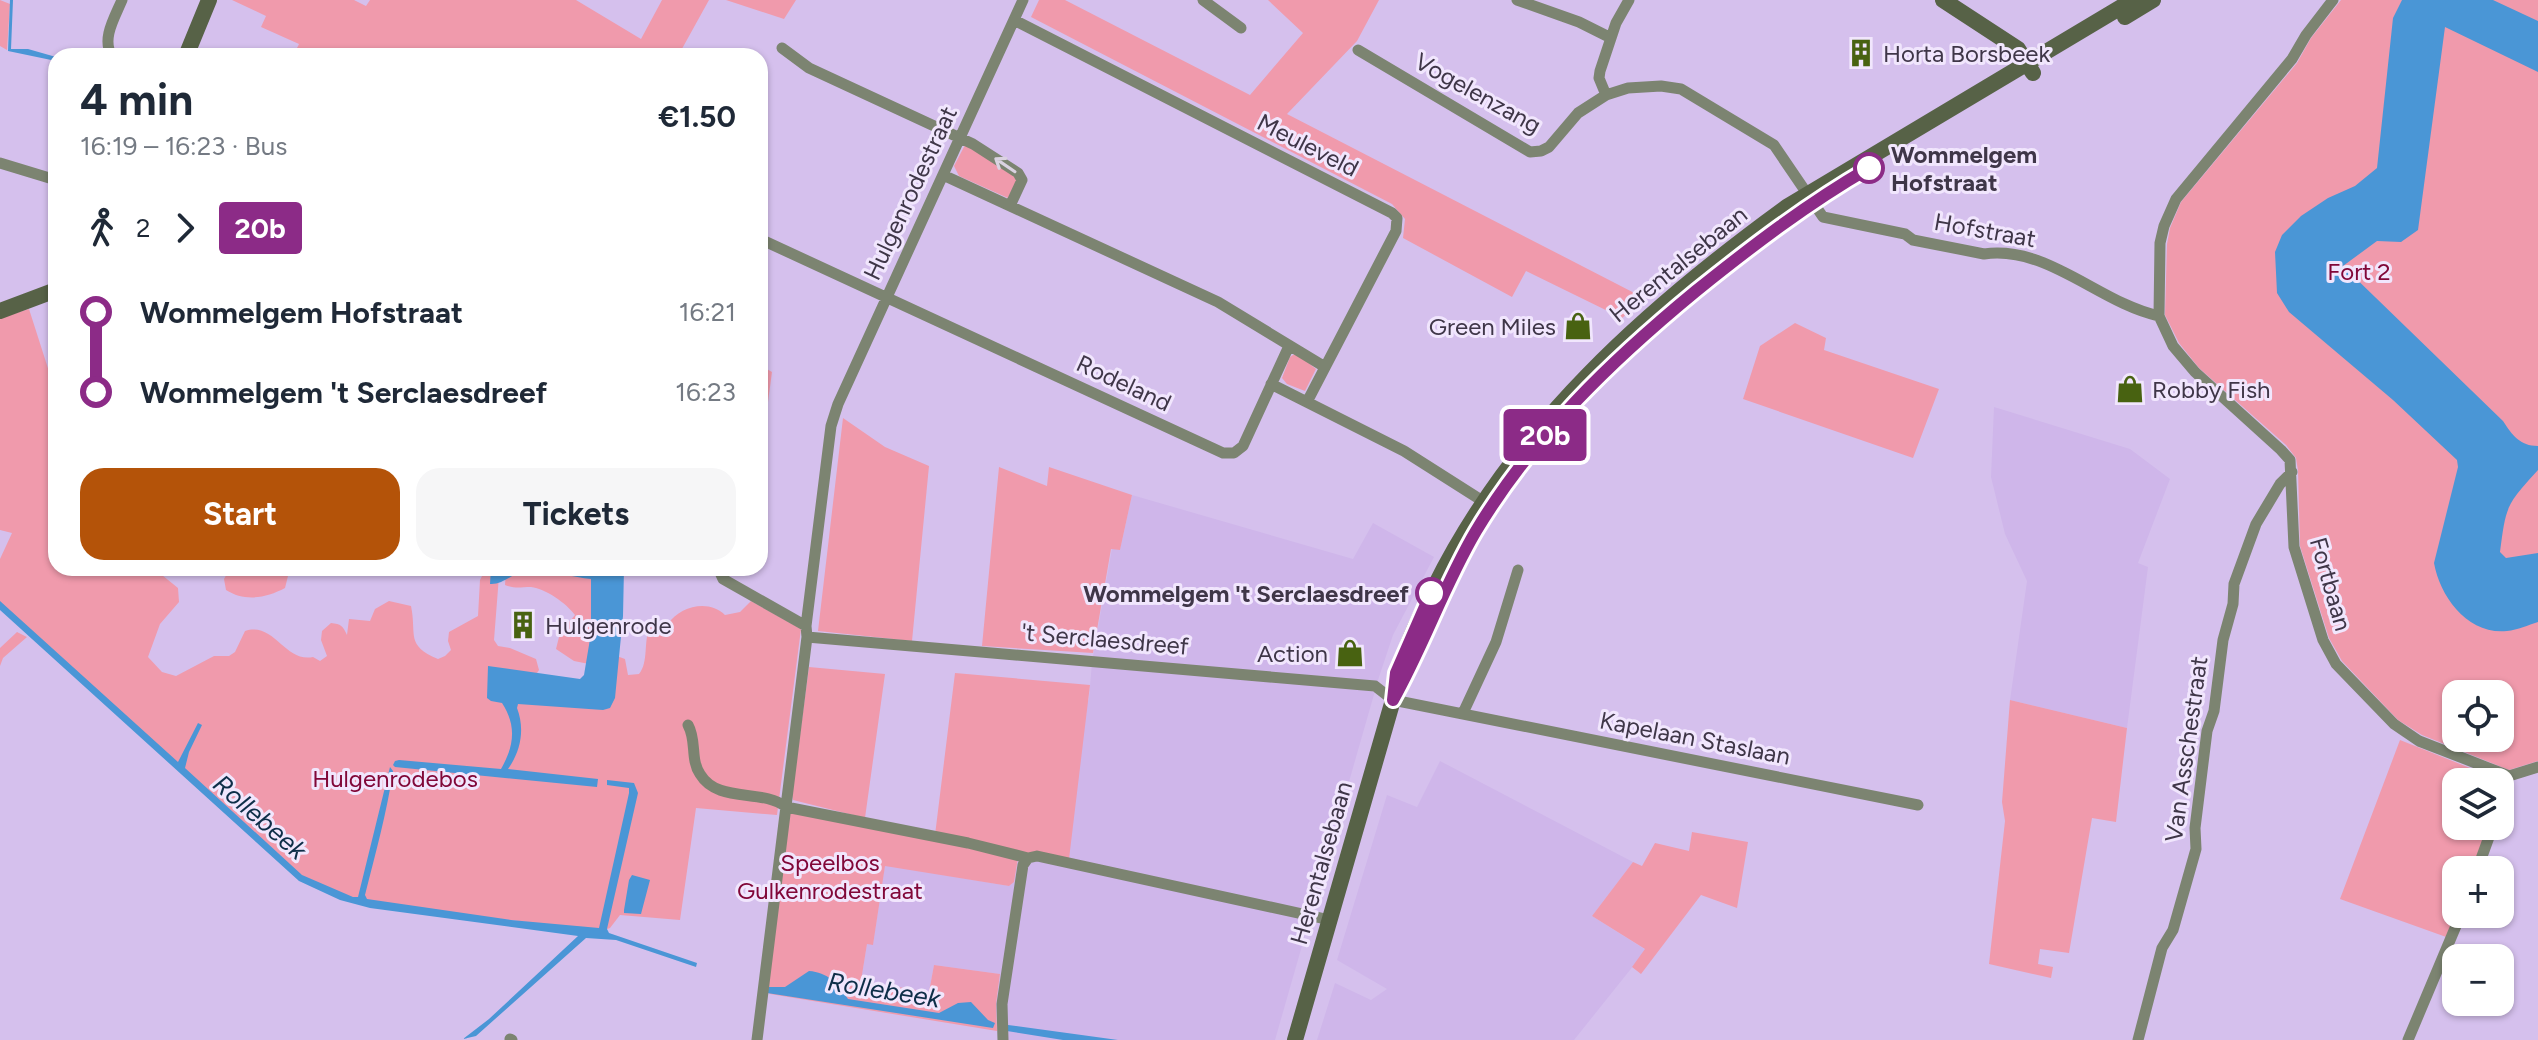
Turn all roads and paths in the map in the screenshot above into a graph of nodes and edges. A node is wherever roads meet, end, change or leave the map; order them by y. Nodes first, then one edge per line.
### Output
1 (122, 0) edge
2 (209, 0) edge
3 (1023, 0) edge
4 (1203, 0) edge
5 (1517, 0) edge
6 (1629, 0) edge
7 (1943, 0) edge
8 (2133, 0) edge
9 (2153, 0) edge
10 (2333, 0) edge
11 (1014, 20) junction
12 (1241, 28) dead end
13 (1611, 38) junction
14 (108, 48) edge
15 (189, 48) edge
16 (782, 48) dead end
17 (1358, 50) dead end
18 (2030, 68) junction
19 (1606, 95) junction
20 (960, 138) junction
21 (0, 163) edge
22 (943, 175) junction
23 (48, 178) edge
24 (1809, 198) junction
25 (1010, 206) junction
26 (768, 243) edge
27 (48, 293) edge
28 (887, 298) junction
29 (0, 311) edge
30 (2159, 316) junction
31 (1289, 346) junction
32 (1325, 367) junction
33 (1271, 384) junction
34 (1307, 402) junction
35 (2292, 472) junction
36 (1488, 504) junction
37 (1518, 570) dead end
38 (722, 576) edge
39 (806, 631) junction
40 (1393, 700) junction
41 (1463, 713) junction
42 (688, 725) dead end
43 (2538, 767) edge
44 (2488, 768) edge
45 (2514, 774) edge
46 (1918, 805) dead end
47 (786, 807) junction
48 (1028, 858) junction
49 (1330, 920) junction
50 (2455, 928) edge
51 (757, 1040) edge
52 (1003, 1040) edge
53 (1295, 1040) edge
54 (2138, 1040) edge
55 (2408, 1040) edge

1 - 14 street
2 - 15 main road
3 - 11 street, Hulgenrodestraat
4 - 12 street
5 - 13 street
6 - 13 street
7 - 18 main road
8 - 18 main road, Herentalsebaan
9 - 18 main road, Herentalsebaan
10 - 30 street
11 - 20 street, Hulgenrodestraat
11 - 32 street, Meuleveld
13 - 19 street
16 - 20 street
17 - 19 street, Vogelenzang
18 - 24 main road, Herentalsebaan
19 - 24 street, Vogelenzang
20 - 22 street, Hulgenrodestraat
25 -> 20 street
21 - 23 street
22 - 25 street
22 - 28 street, Hulgenrodestraat
24 - 30 street, Hofstraat
24 - 36 main road, Herentalsebaan
25 - 31 street
26 - 28 street, Rodeland
27 - 29 main road
28 - 33 street, Rodeland
28 - 39 street, Hulgenrodestraat
30 - 35 street
31 - 32 street
31 - 33 street, Rodeland
32 - 34 street, Meuleveld
33 - 34 street
34 - 36 street
35 - 44 street, Fortbaan
35 - 54 street, Van Asschestraat
36 - 40 main road, Herentalsebaan
37 - 41 street
38 - 39 street
39 - 40 street, 't Serclaesdreef
39 - 47 street
40 - 41 street, Kapelaan Staslaan
40 - 49 main road, Herentalsebaan
41 - 46 street, Kapelaan Staslaan
42 - 47 street
43 - 45 street
47 - 48 street
47 - 51 street
48 - 49 street
48 - 52 street
49 - 53 main road, Herentalsebaan
50 - 55 street

